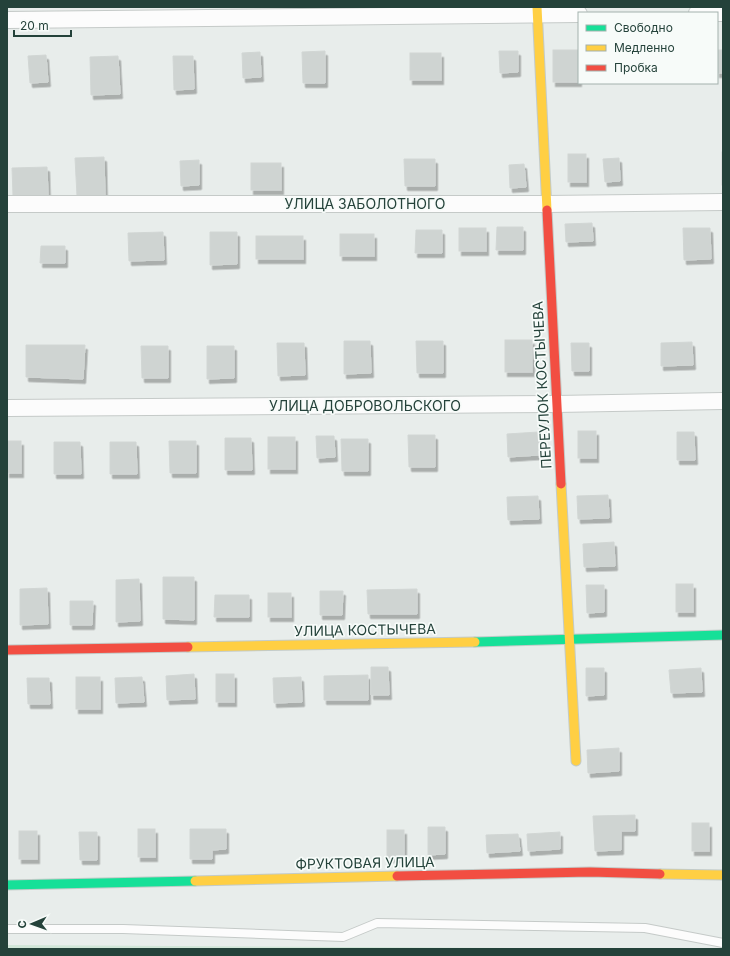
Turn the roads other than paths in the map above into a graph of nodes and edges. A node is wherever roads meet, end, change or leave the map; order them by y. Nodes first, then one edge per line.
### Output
1 (537, 11) edge
2 (578, 14) edge
3 (7, 20) edge
4 (723, 202) edge
5 (7, 204) edge
6 (547, 204) junction
7 (723, 401) edge
8 (557, 404) junction
9 (7, 408) edge
10 (723, 635) edge
11 (570, 640) junction
12 (7, 650) edge
13 (576, 761) dead end
14 (723, 875) edge
15 (7, 885) edge
16 (7, 929) edge
17 (723, 943) edge

1 - 2 street
1 - 3 street
1 - 6 street, ПЕРЕУЛОК КОСТЫЧЕВА
4 - 6 street, УЛИЦА ЗАБОЛОТНОГО
5 - 6 street, УЛИЦА ЗАБОЛОТНОГО
6 - 8 street, ПЕРЕУЛОК КОСТЫЧЕВА
7 - 8 street, УЛИЦА ДОБРОВОЛЬСКОГО
8 - 9 street, УЛИЦА ДОБРОВОЛЬСКОГО
8 - 11 street, ПЕРЕУЛОК КОСТЫЧЕВА
10 - 11 street, УЛИЦА КОСТЫЧЕВА
11 - 12 street, УЛИЦА КОСТЫЧЕВА
11 - 13 street, ПЕРЕУЛОК КОСТЫЧЕВА
14 - 15 street, ФРУКТОВАЯ УЛИЦА
16 - 17 lane

